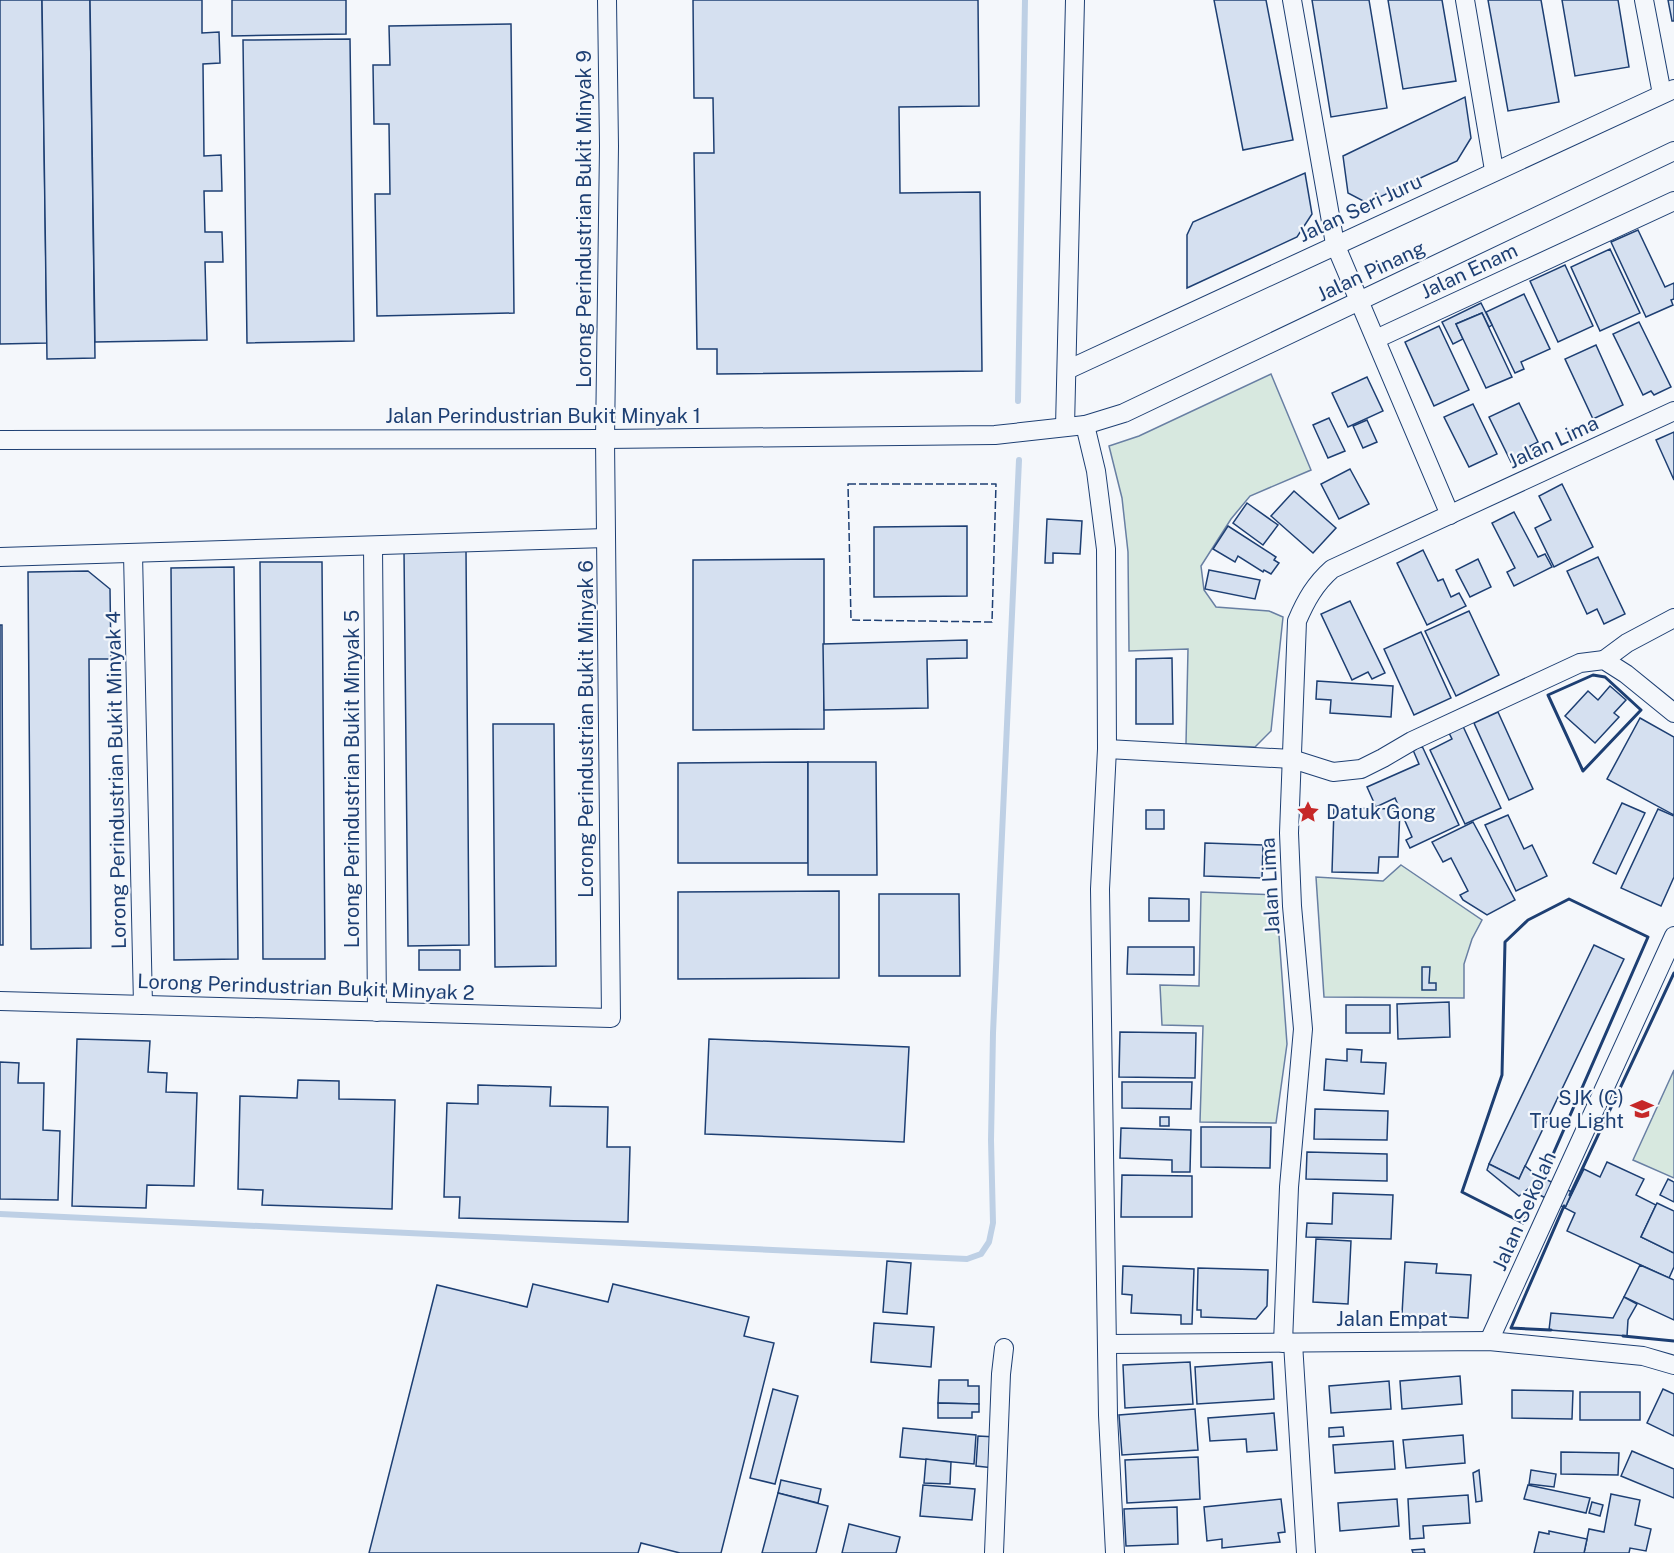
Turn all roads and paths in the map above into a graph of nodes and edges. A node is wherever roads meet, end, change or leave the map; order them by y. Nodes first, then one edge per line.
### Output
1 (607, 0) edge
2 (1075, 0) edge
3 (1292, 0) edge
4 (1465, 0) edge
5 (1644, 0) edge
6 (1668, 92) edge
7 (1674, 152) edge
8 (1494, 171) junction
9 (1674, 201) edge
10 (1335, 244) junction
11 (1360, 302) junction
12 (1376, 339) junction
13 (1066, 370) junction
14 (1674, 411) edge
15 (1085, 425) junction
16 (1065, 427) junction
17 (606, 439) junction
18 (0, 440) edge
19 (1450, 515) junction
20 (606, 538) junction
21 (373, 546) junction
22 (133, 554) junction
23 (0, 557) edge
24 (1674, 618) edge
25 (1604, 660) junction
26 (1674, 713) edge
27 (1107, 749) junction
28 (1292, 759) junction
29 (1674, 936) edge
30 (0, 1001) edge
31 (143, 1005) junction
32 (377, 1012) junction
33 (611, 1018) joint
34 (1489, 1341) junction
35 (1288, 1343) junction
36 (1108, 1344) junction
37 (1004, 1348) dead end
38 (1674, 1365) edge
39 (994, 1553) edge
40 (1115, 1553) edge
41 (1306, 1553) edge

1 - 17 street, Lorong Perindustrian Bukit Minyak 9
2 - 13 street
3 - 10 street
4 - 8 street
5 - 6 street
6 - 8 street, Jalan Seri Juru
7 - 11 street, Jalan Pinang
8 - 10 street, Jalan Seri Juru
9 - 12 street, Jalan Enam
10 - 11 street
10 - 13 street, Jalan Seri Juru
11 - 12 street
11 - 15 street, Jalan Pinang
12 - 19 street
13 - 16 street
14 - 19 street, Jalan Lima
15 - 16 street, Jalan Perindustrian Bukit Minyak 1
15 - 27 street
16 - 17 street, Jalan Perindustrian Bukit Minyak 1
17 - 18 street, Jalan Perindustrian Bukit Minyak 1
17 - 20 street, Lorong Perindustrian Bukit Minyak 6
19 - 28 street, Jalan Lima
20 - 21 street
20 - 33 street, Lorong Perindustrian Bukit Minyak 6
21 - 22 street
21 - 32 street, Lorong Perindustrian Bukit Minyak 5
22 - 23 street
22 - 31 street, Lorong Perindustrian Bukit Minyak 4
24 - 25 street
25 - 26 street
25 - 28 street
27 - 28 street
27 - 36 street
28 - 35 street, Jalan Lima
29 - 34 street, Jalan Sekolah
30 - 31 street, Lorong Perindustrian Bukit Minyak 2
31 - 32 street, Lorong Perindustrian Bukit Minyak 2
32 - 33 street, Lorong Perindustrian Bukit Minyak 2
34 - 35 street, Jalan Empat
34 - 38 street, Jalan Empat
35 - 36 street, Jalan Empat
35 - 41 street, Jalan Lima
36 - 40 street
37 - 39 street

